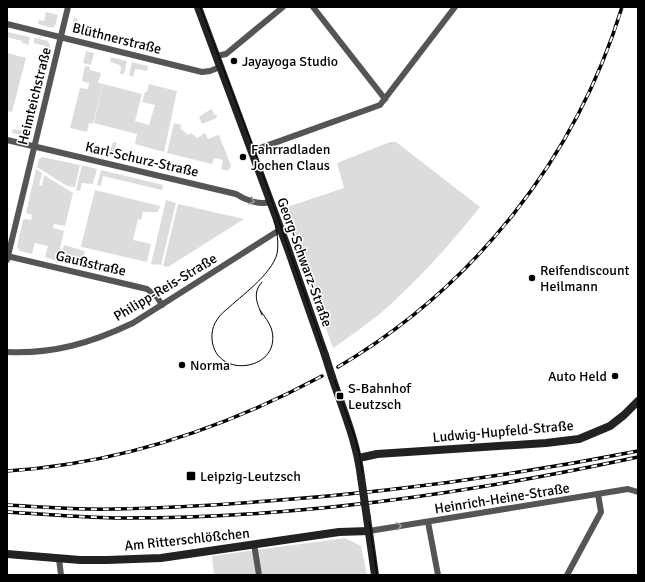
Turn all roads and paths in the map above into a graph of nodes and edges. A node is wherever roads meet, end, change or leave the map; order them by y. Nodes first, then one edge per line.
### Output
1 (68, 7) edge
2 (198, 7) edge
3 (284, 7) edge
4 (313, 7) edge
5 (455, 7) edge
6 (7, 24) edge
7 (61, 37) junction
8 (216, 56) junction
9 (220, 67) junction
10 (385, 99) junction
11 (7, 140) edge
12 (34, 146) junction
13 (252, 151) junction
14 (270, 202) junction
15 (280, 229) junction
16 (7, 257) edge
17 (162, 305) junction
18 (7, 352) edge
19 (638, 401) edge
20 (359, 458) junction
21 (638, 492) edge
22 (598, 494) junction
23 (428, 522) junction
24 (369, 531) junction
25 (254, 544) junction
26 (7, 554) edge
27 (59, 559) junction
28 (61, 575) edge
29 (259, 575) edge
30 (375, 575) edge
31 (438, 575) edge
32 (567, 575) edge

1 - 7 street, Heimteichstraße
2 - 8 main road, Georg-Schwarz-Straße
3 - 8 street
4 - 10 street
5 - 10 street
6 - 7 street, Blüthnerstraße
7 - 9 street, Blüthnerstraße
7 - 12 street, Heimteichstraße
8 - 9 main road, Georg-Schwarz-Straße
9 - 13 main road, Georg-Schwarz-Straße
10 - 13 street
11 - 12 street, Karl-Schurz-Straße
12 -> 14 street, Karl-Schurz-Straße
12 - 16 street, Heimteichstraße
13 - 14 main road, Georg-Schwarz-Straße
14 - 15 main road, Georg-Schwarz-Straße
15 - 17 street, Philipp-Reis-Straße
15 - 20 main road, Georg-Schwarz-Straße, bridge
16 - 17 street, Gaußstraße
17 - 18 street, Philipp-Reis-Straße
19 - 20 main road, Ludwig-Hupfeld-Straße
20 - 24 main road, Georg-Schwarz-Straße, bridge
21 - 22 street, Heinrich-Heine-Straße
22 - 23 street, Heinrich-Heine-Straße
22 - 32 street
24 -> 23 street, Heinrich-Heine-Straße
23 - 31 street
24 - 25 main road, Am Ritterschlößchen
24 - 30 main road, Georg-Schwarz-Straße
25 - 27 main road, Am Ritterschlößchen
25 - 29 street
26 - 27 main road, Am Ritterschlößchen
27 - 28 street

